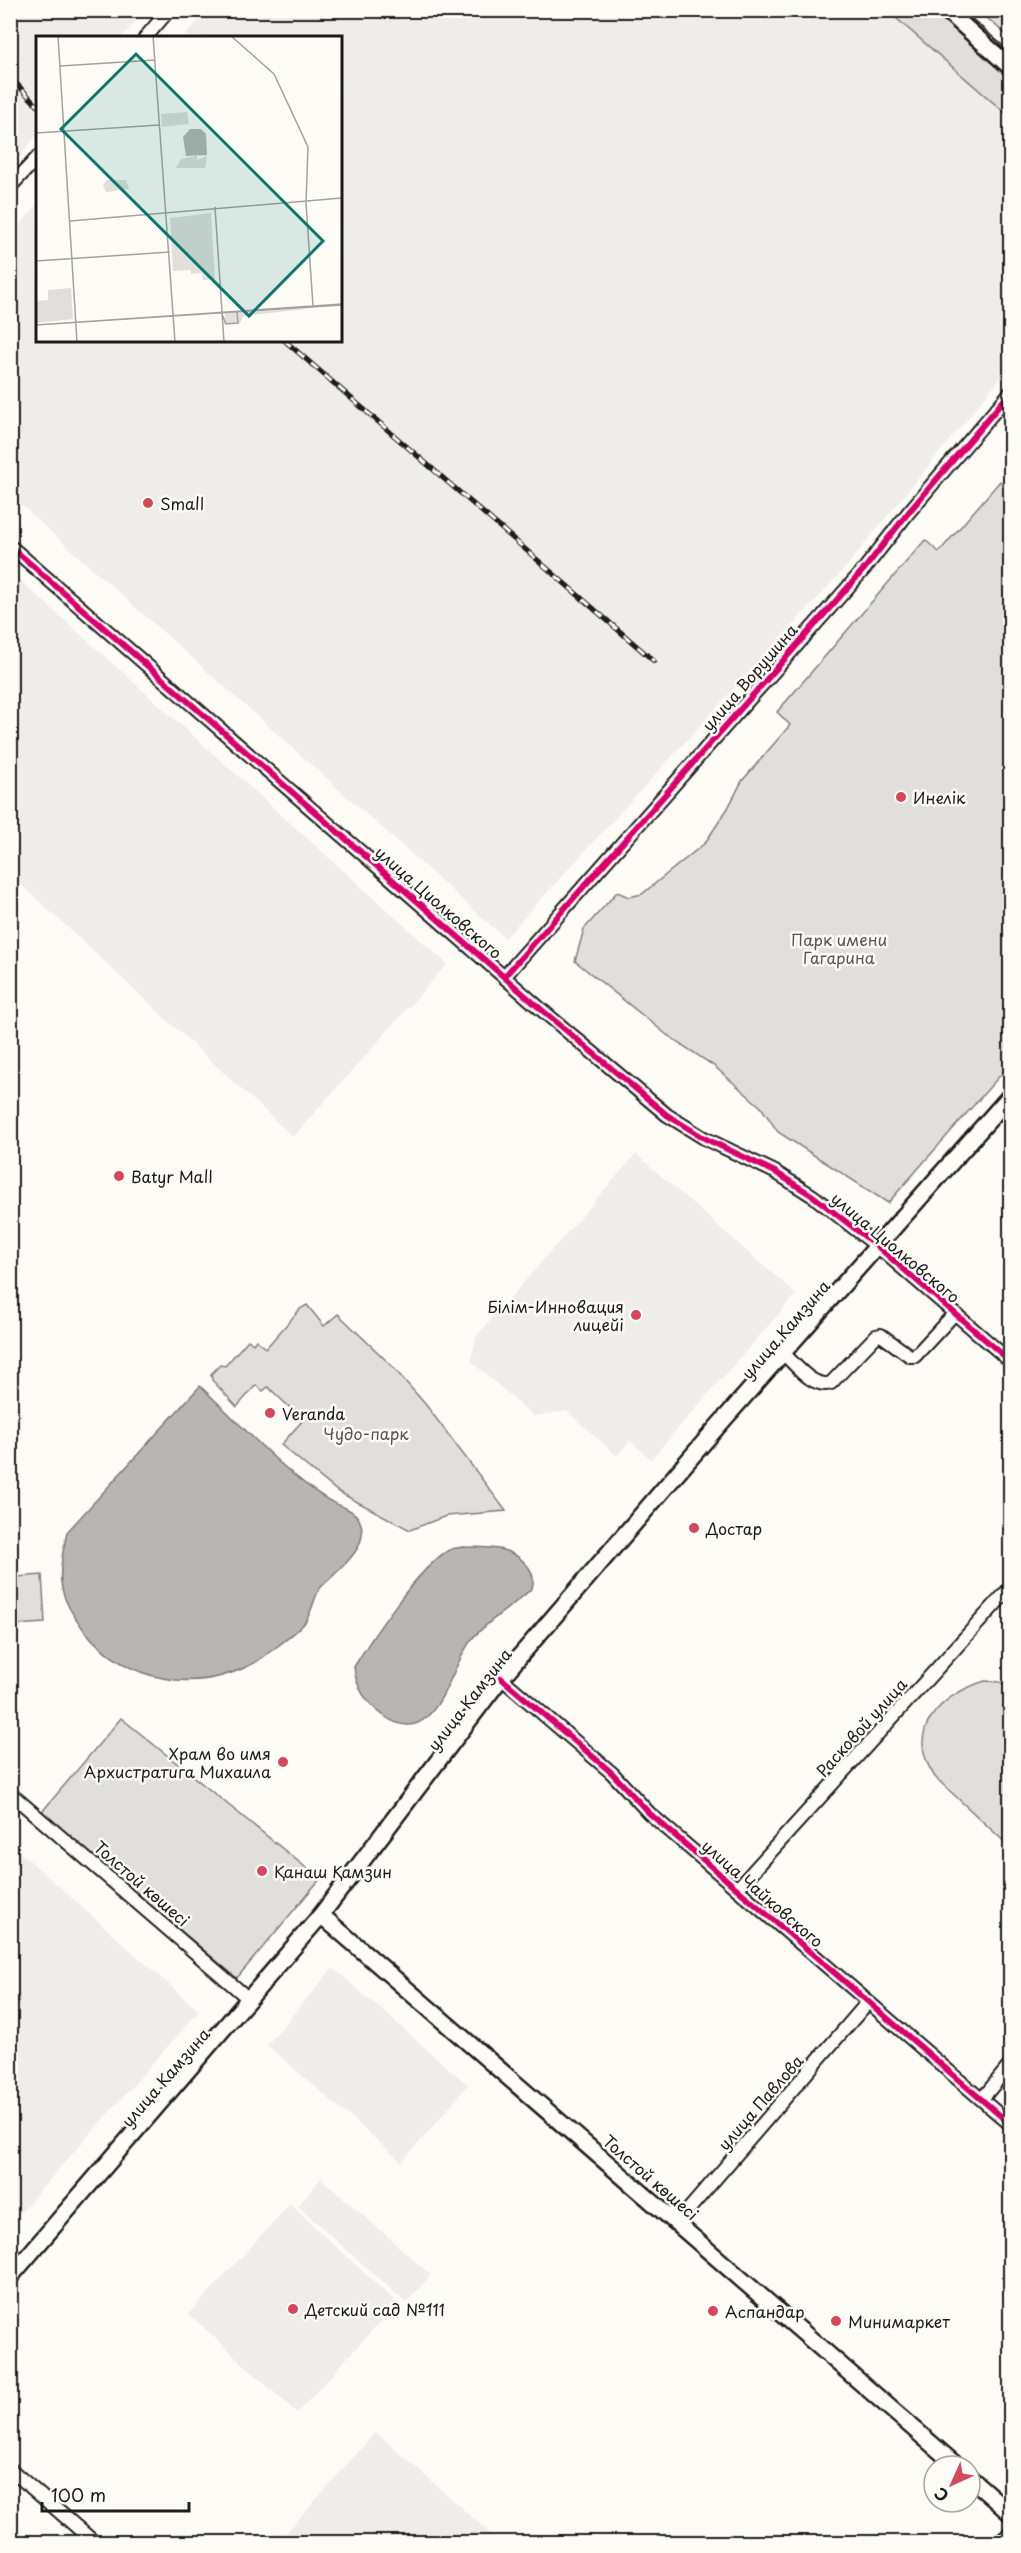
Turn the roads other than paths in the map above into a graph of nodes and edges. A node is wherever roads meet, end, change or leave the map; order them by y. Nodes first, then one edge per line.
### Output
1 (169, 10) edge
2 (946, 10) edge
3 (147, 36) edge
4 (1011, 67) edge
5 (36, 159) edge
6 (10, 187) edge
7 (1011, 393) edge
8 (10, 546) edge
9 (504, 976) junction
10 (1011, 1096) edge
11 (877, 1246) junction
12 (955, 1313) junction
13 (783, 1353) junction
14 (1011, 1361) edge
15 (1011, 1588) edge
16 (501, 1678) junction
17 (10, 1793) edge
18 (737, 1888) junction
19 (321, 1915) junction
20 (250, 2000) junction
21 (868, 2002) junction
22 (1011, 2065) edge
23 (982, 2099) junction
24 (1011, 2124) edge
25 (677, 2223) junction
26 (10, 2277) edge
27 (943, 2454) edge
28 (10, 2469) edge
29 (982, 2488) edge
30 (1011, 2513) edge
31 (1011, 2533) edge
32 (94, 2542) edge
33 (1000, 2542) edge

1 - 3 street
2 - 4 main road
5 - 6 street
7 - 9 street, улица Ворушина
8 - 9 street, улица Циолковского
9 - 11 street, улица Циолковского
10 - 11 main road, улица Камзина
11 - 12 street, улица Циолковского
11 - 13 main road, улица Камзина
12 - 13 street
12 - 14 street, улица Циолковского
13 - 16 main road, улица Камзина
15 - 18 street, Расковой улица
16 - 18 street, улица Чайковского
16 - 19 main road, улица Камзина
17 - 20 street, Толстой көшесі
18 - 21 street, улица Чайковского
19 - 20 main road, улица Камзина
19 - 25 main road, Толстой көшесі
20 - 26 main road, улица Камзина
21 - 23 street, улица Чайковского
21 - 25 street, улица Павлова
22 - 23 street
23 - 24 street, улица Чайковского
25 - 27 main road, Толстой көшесі
28 - 32 street
29 - 30 main road
31 - 33 street

